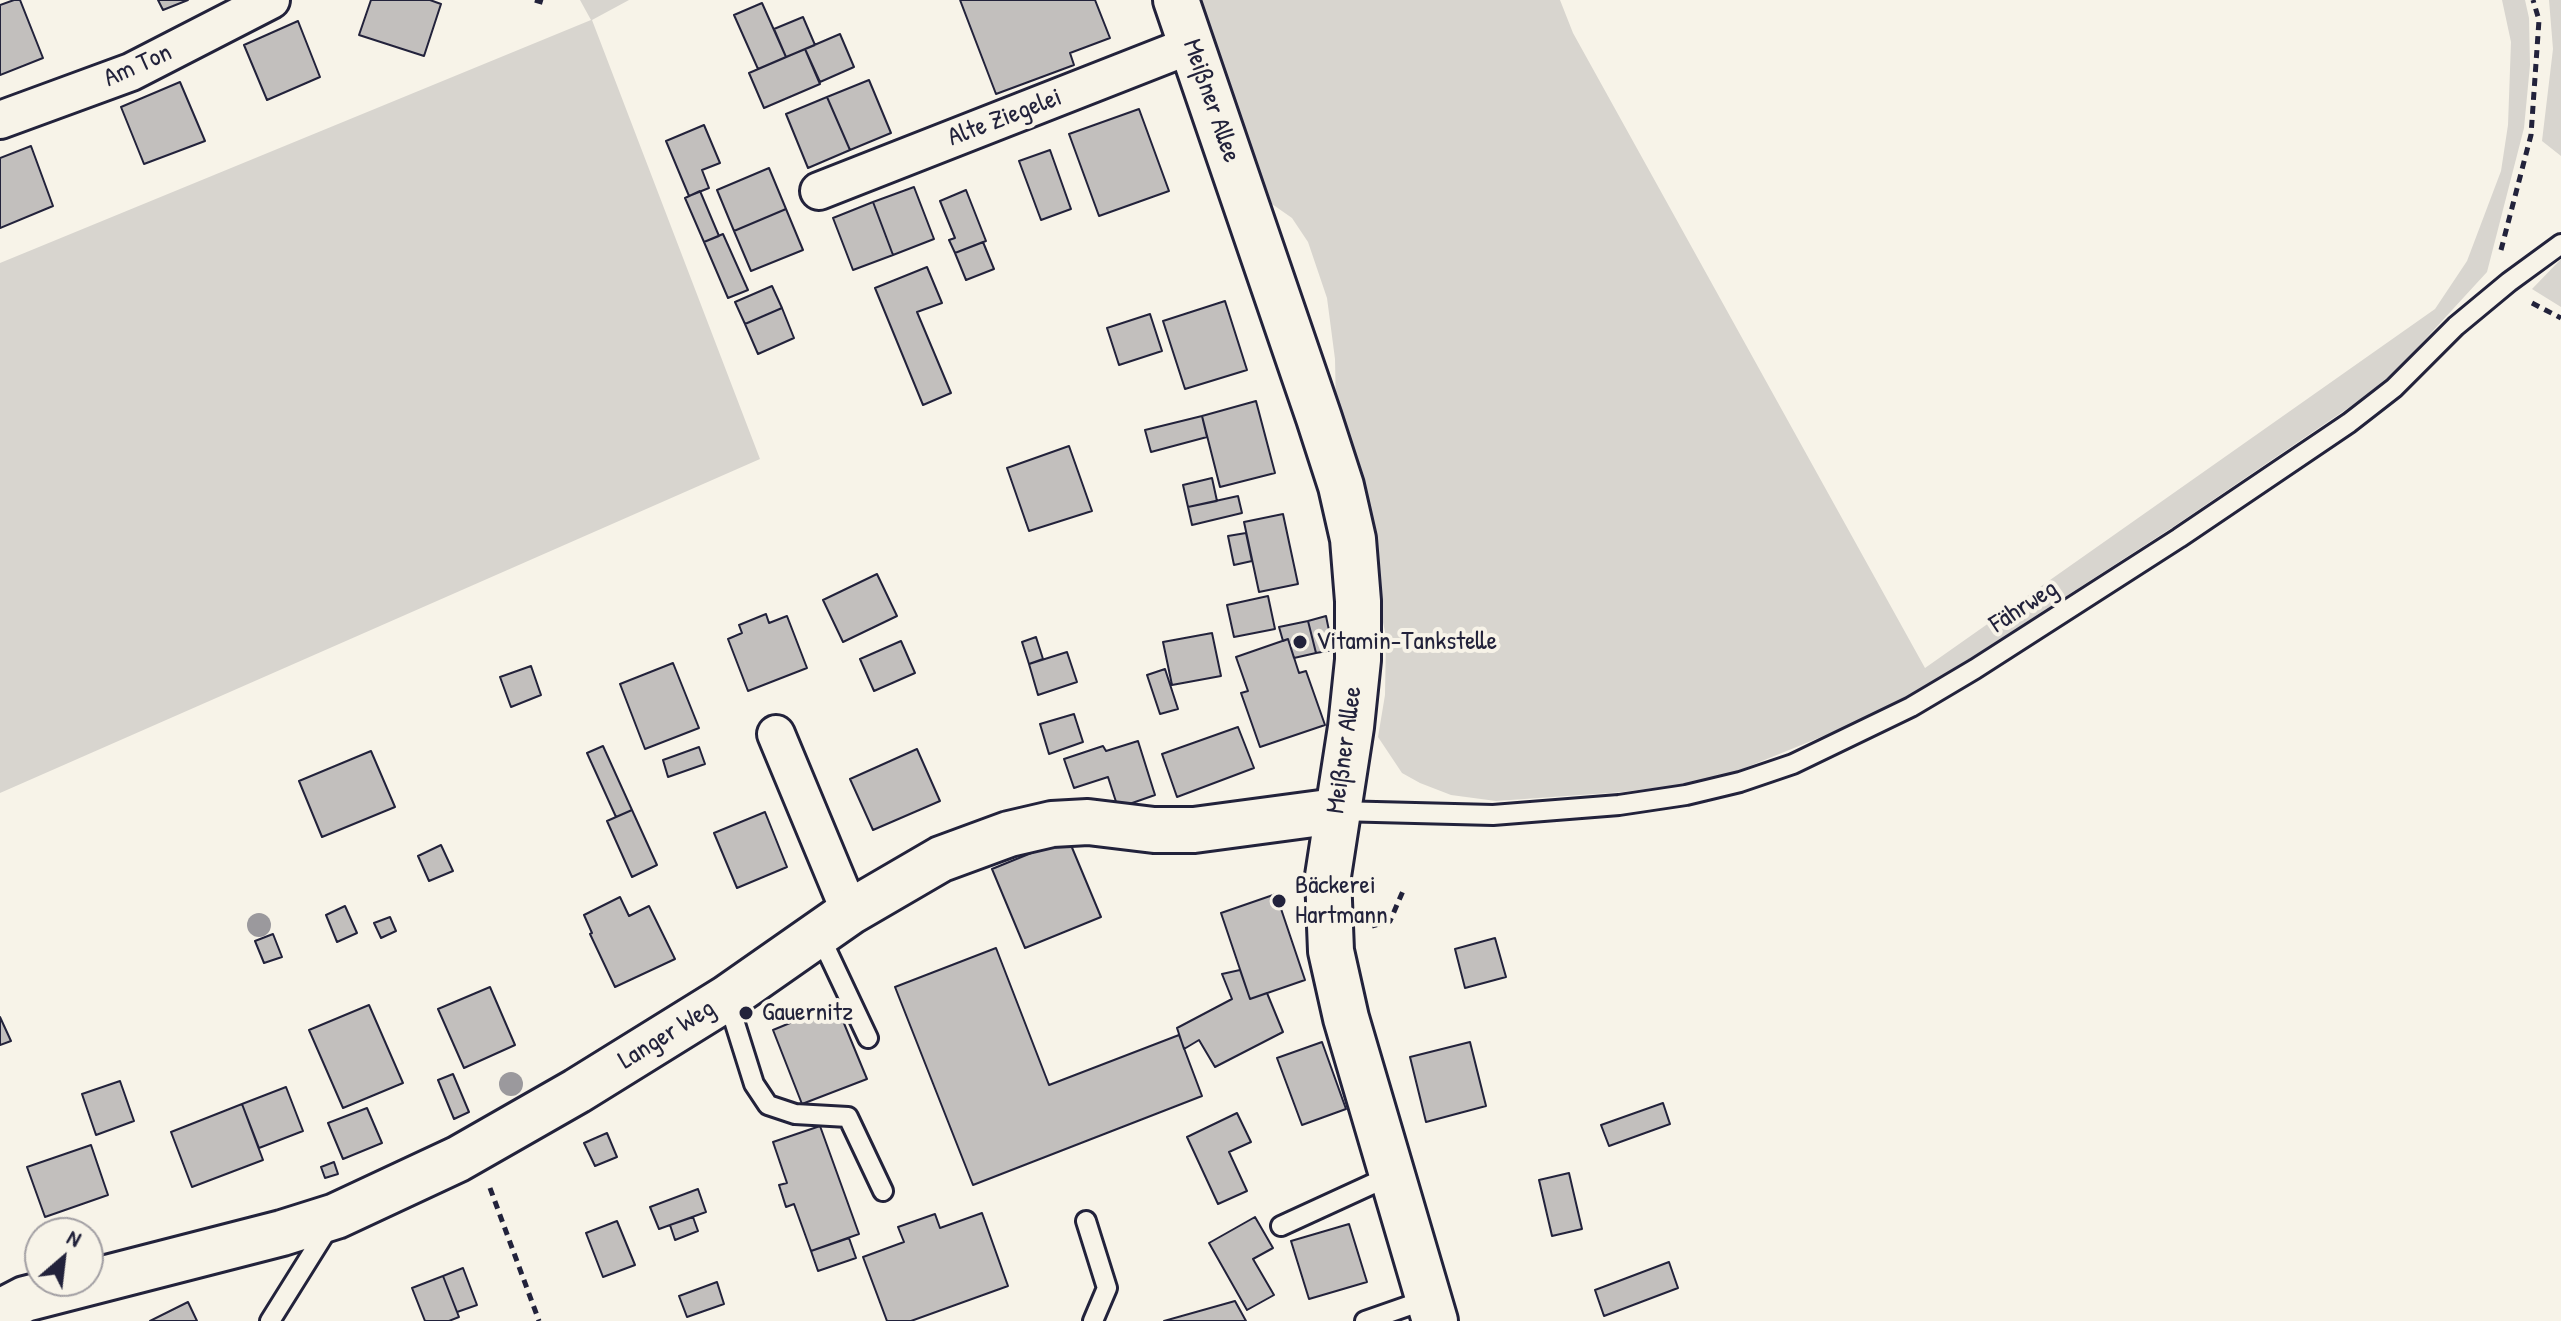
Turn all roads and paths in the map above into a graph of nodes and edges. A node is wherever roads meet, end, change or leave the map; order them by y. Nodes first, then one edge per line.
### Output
1 (271, 0) edge
2 (535, 0) edge
3 (1176, 0) edge
4 (2533, 0) edge
5 (545, 3) dead end
6 (1191, 45) junction
7 (0, 120) edge
8 (819, 191) dead end
9 (2561, 244) edge
10 (2509, 282) junction
11 (776, 734) dead end
12 (1336, 811) junction
13 (835, 923) junction
14 (727, 998) junction
15 (868, 1038) dead end
16 (476, 1149) junction
17 (1392, 1175) junction
18 (883, 1191) dead end
19 (336, 1216) junction
20 (1086, 1221) dead end
21 (1281, 1226) dead end
22 (1431, 1310) edge
23 (0, 1312) edge
24 (270, 1321) edge
25 (539, 1321) edge
26 (1093, 1321) edge
27 (1365, 1321) edge

1 - 7 street, Am Ton
2 - 5 path
3 - 6 street, Meißner Allee
4 - 10 path
6 - 8 street, Alte Ziegelei
6 - 12 street, Meißner Allee
9 - 10 lane, Fährweg
10 - 12 lane, Fährweg
11 - 13 street
12 - 13 street, Langer Weg
12 - 17 street, Meißner Allee
13 - 14 street, Langer Weg
13 - 15 lane
14 - 16 street, Langer Weg
14 - 18 lane
16 - 19 street, Langer Weg
16 - 25 path
17 - 21 lane
17 - 22 street, Meißner Allee
19 - 23 street, Langer Weg
19 - 24 lane
20 - 26 lane
22 - 27 lane

